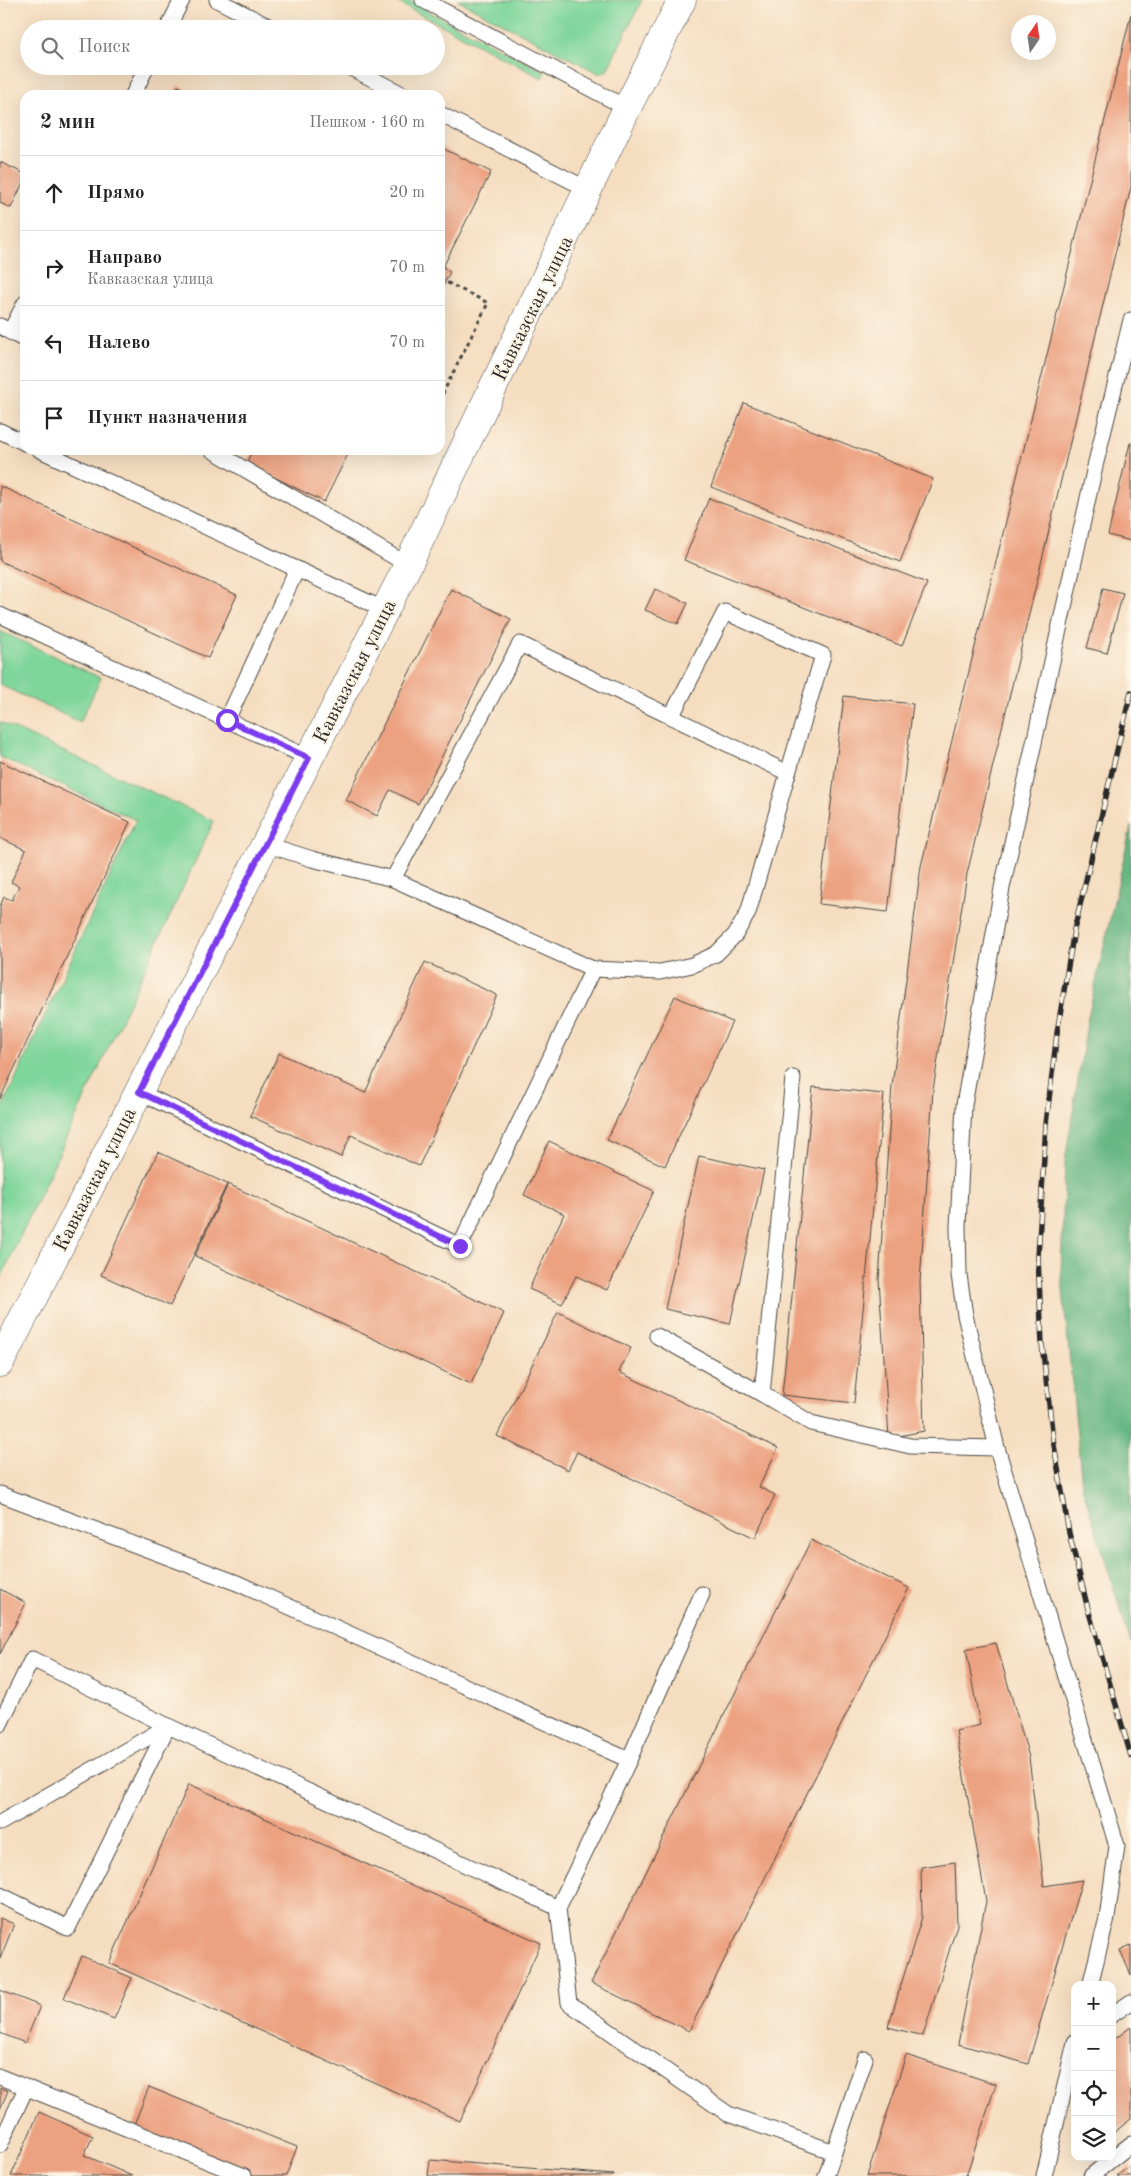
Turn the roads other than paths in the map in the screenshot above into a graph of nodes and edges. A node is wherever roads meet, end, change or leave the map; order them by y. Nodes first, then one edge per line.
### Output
1 (182, 0) edge
2 (218, 0) edge
3 (423, 0) edge
4 (682, 0) edge
5 (172, 20) edge
6 (257, 20) edge
7 (143, 75) edge
8 (365, 75) edge
9 (135, 90) edge
10 (394, 90) edge
11 (627, 108) junction
12 (445, 117) edge
13 (589, 190) junction
14 (20, 310) edge
15 (1131, 320) edge
16 (5, 329) edge
17 (20, 337) edge
18 (0, 431) edge
19 (20, 441) edge
20 (51, 455) edge
21 (221, 455) edge
22 (408, 565) junction
23 (297, 569) junction
24 (385, 610) junction
25 (0, 615) edge
26 (671, 717) junction
27 (227, 720) junction
28 (309, 758) junction
29 (788, 773) junction
30 (265, 844) junction
31 (393, 880) junction
32 (593, 969) junction
33 (793, 1078) dead end
34 (139, 1092) junction
35 (657, 1336) dead end
36 (0, 1363) edge
37 (762, 1394) junction
38 (997, 1448) junction
39 (0, 1494) edge
40 (702, 1594) dead end
41 (0, 1724) edge
42 (168, 1726) junction
43 (629, 1760) junction
44 (0, 1822) edge
45 (0, 1895) edge
46 (558, 1908) junction
47 (1091, 1981) edge
48 (1131, 2002) edge
49 (1116, 2012) edge
50 (865, 2059) dead end
51 (1071, 2060) edge
52 (0, 2077) edge
53 (26, 2088) junction
54 (1131, 2144) edge
55 (0, 2146) edge
56 (834, 2152) junction
57 (244, 2176) edge
58 (826, 2176) edge
59 (1044, 2176) edge
60 (1091, 2176) edge

1 - 5 lane
2 - 6 lane
3 - 11 lane
4 - 11 street, Кавказская улица
7 - 9 lane
8 - 10 lane
11 - 13 street, Кавказская улица
12 - 13 lane
13 - 22 street, Кавказская улица
14 - 16 lane
15 - 38 lane
16 - 17 lane
18 - 19 lane
20 - 23 lane
21 - 22 lane
22 - 24 street, Кавказская улица
23 - 24 lane
23 - 27 lane
24 - 28 street, Кавказская улица
25 - 27 lane
26 - 29 lane
26 - 29 lane
26 - 31 lane
27 - 28 lane
28 - 30 street, Кавказская улица
29 - 32 lane
30 - 31 lane
30 - 34 street, Кавказская улица
31 - 32 lane
32 - 34 lane
33 - 37 lane
34 - 36 street, Кавказская улица
35 - 37 lane
37 - 38 lane
38 - 47 lane
39 - 43 lane
40 - 43 lane
41 - 42 lane
42 - 44 lane
42 - 45 lane
42 - 46 lane
43 - 46 lane
46 - 56 lane
48 - 49 lane
50 - 56 lane
51 - 59 lane
52 - 53 lane
53 - 55 lane
53 - 57 lane
54 - 60 lane
56 - 58 lane

